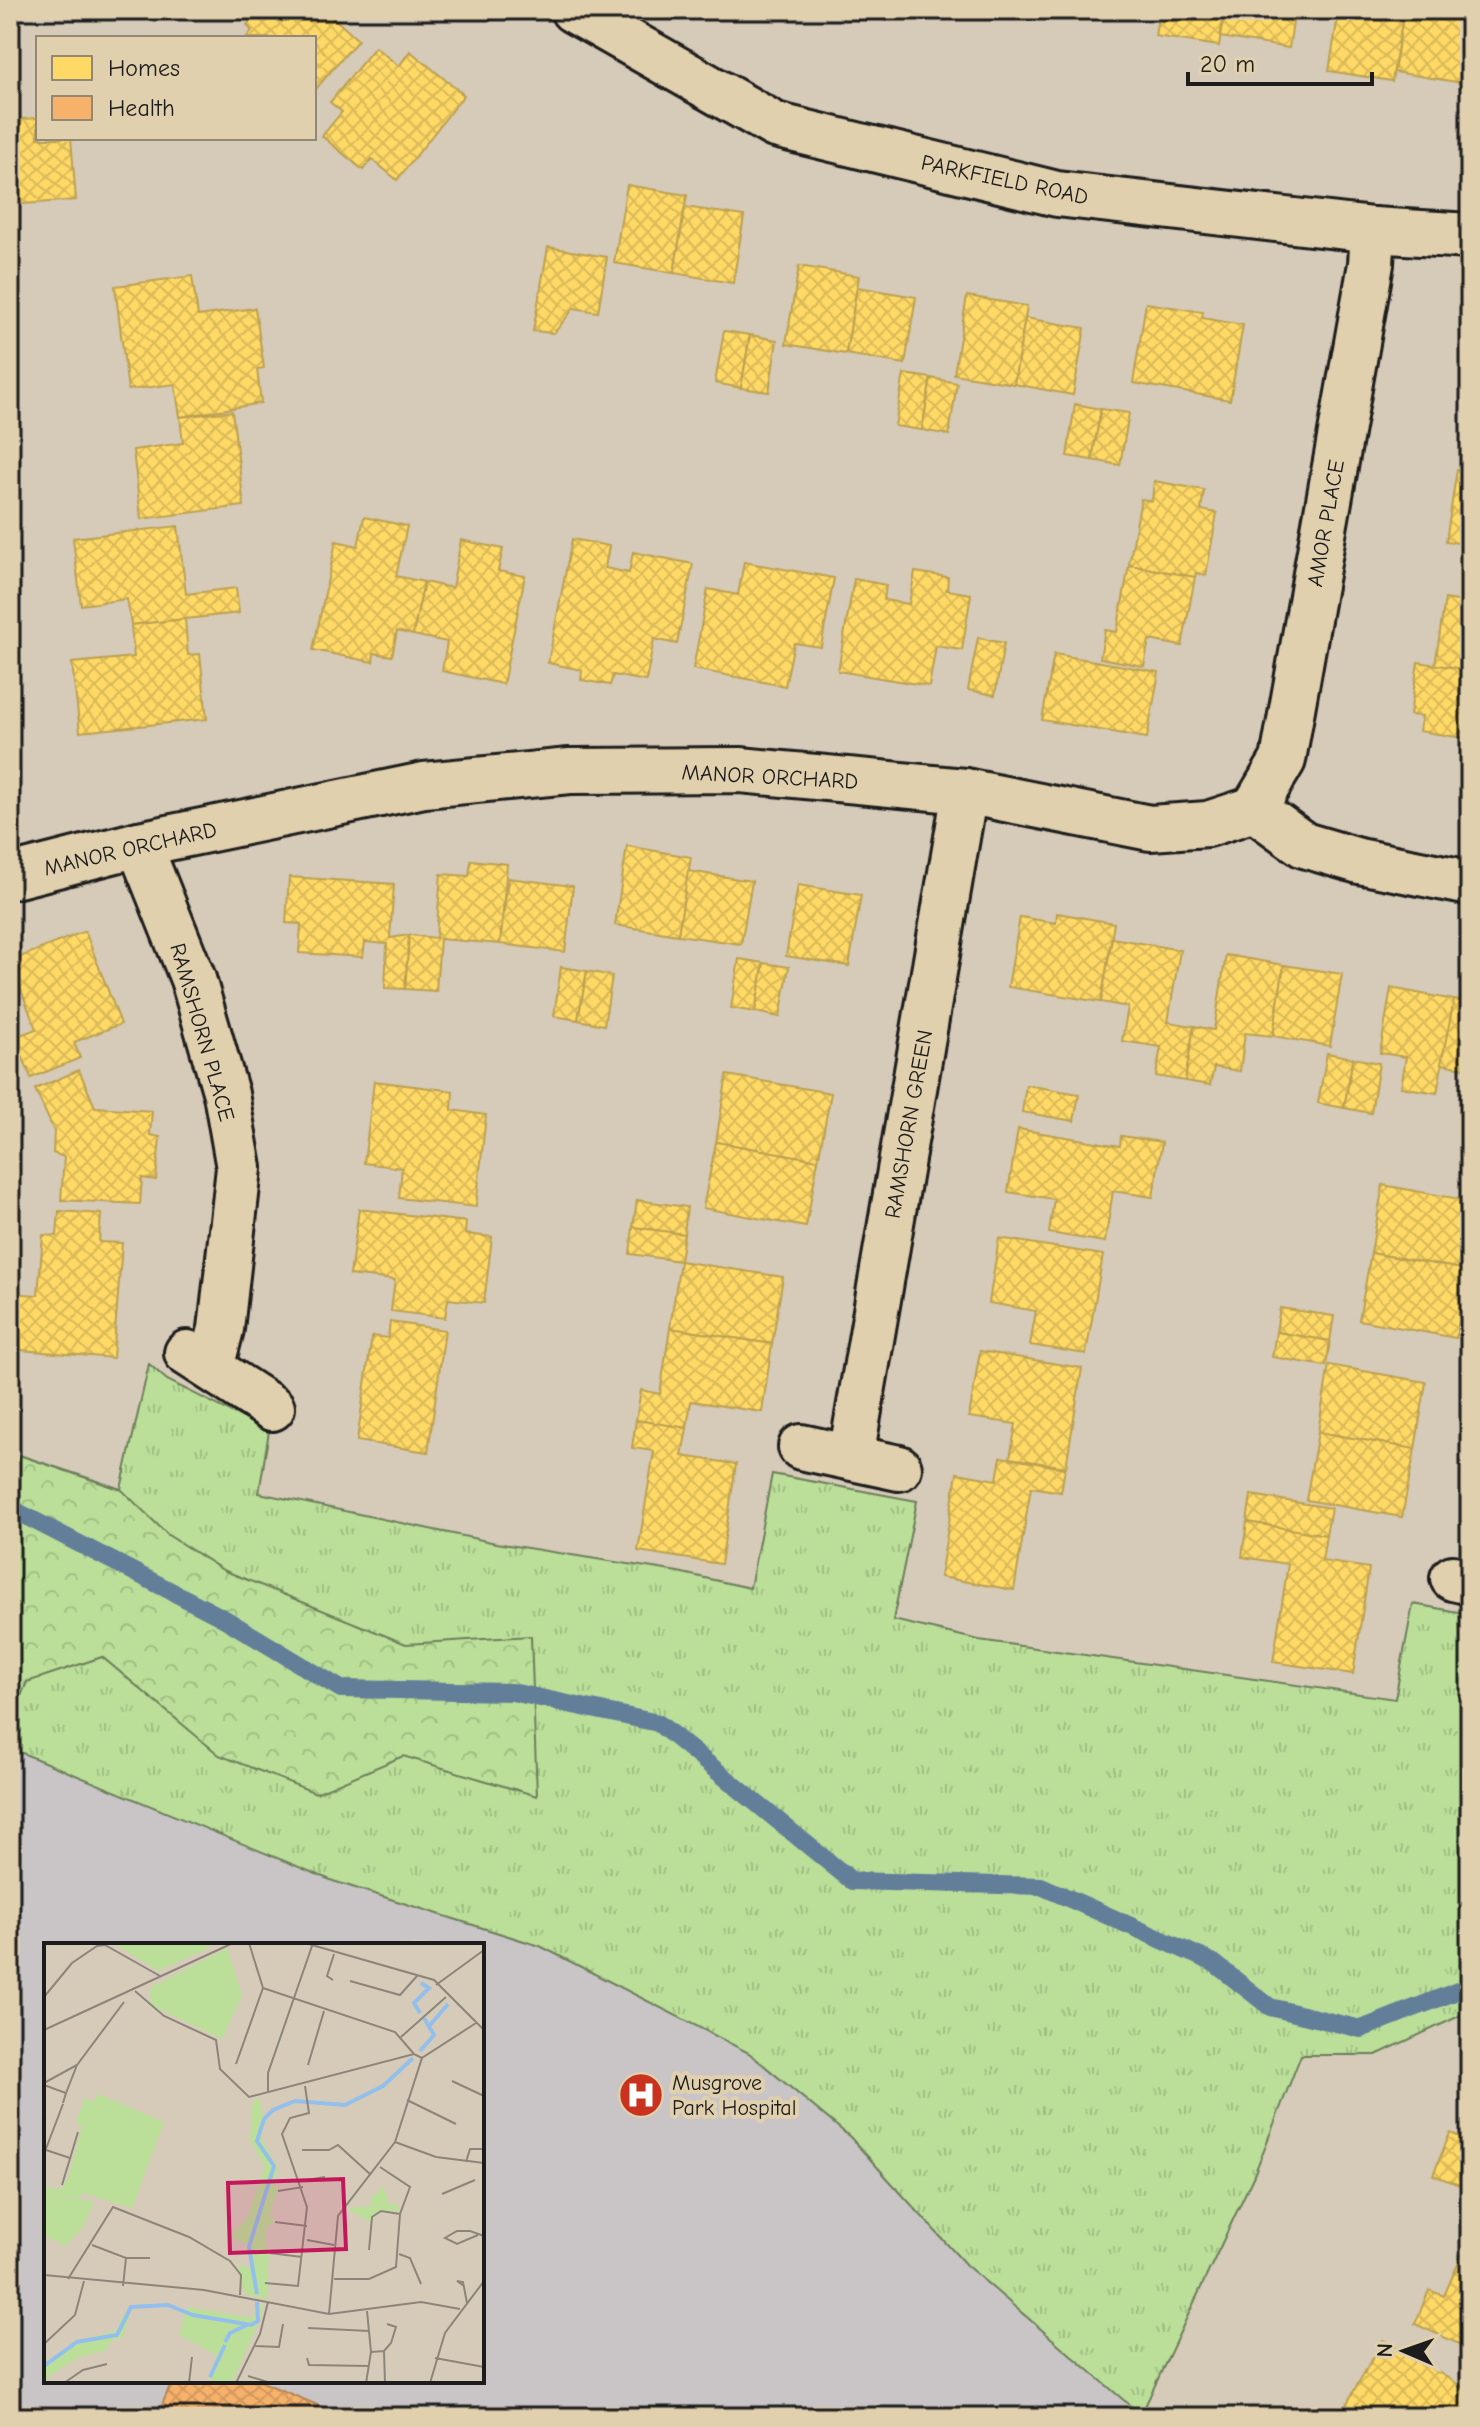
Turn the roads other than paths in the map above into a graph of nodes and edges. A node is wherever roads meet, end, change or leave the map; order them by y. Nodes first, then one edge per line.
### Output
1 (573, 10) edge
2 (1373, 230) junction
3 (1470, 236) edge
4 (965, 791) junction
5 (1254, 809) junction
6 (139, 844) junction
7 (10, 877) edge
8 (1470, 883) edge
9 (272, 1408) dead end
10 (801, 1447) dead end
11 (851, 1457) junction
12 (899, 1468) dead end

1 - 2 street, PARKFIELD ROAD
2 - 3 street, PARKFIELD ROAD
2 - 5 street, AMOR PLACE
4 - 5 street, MANOR ORCHARD
4 - 6 street, MANOR ORCHARD
4 - 11 street, RAMSHORN GREEN
5 - 8 street
6 - 7 street, MANOR ORCHARD
6 - 9 street, RAMSHORN PLACE
10 - 11 street
11 - 12 street

